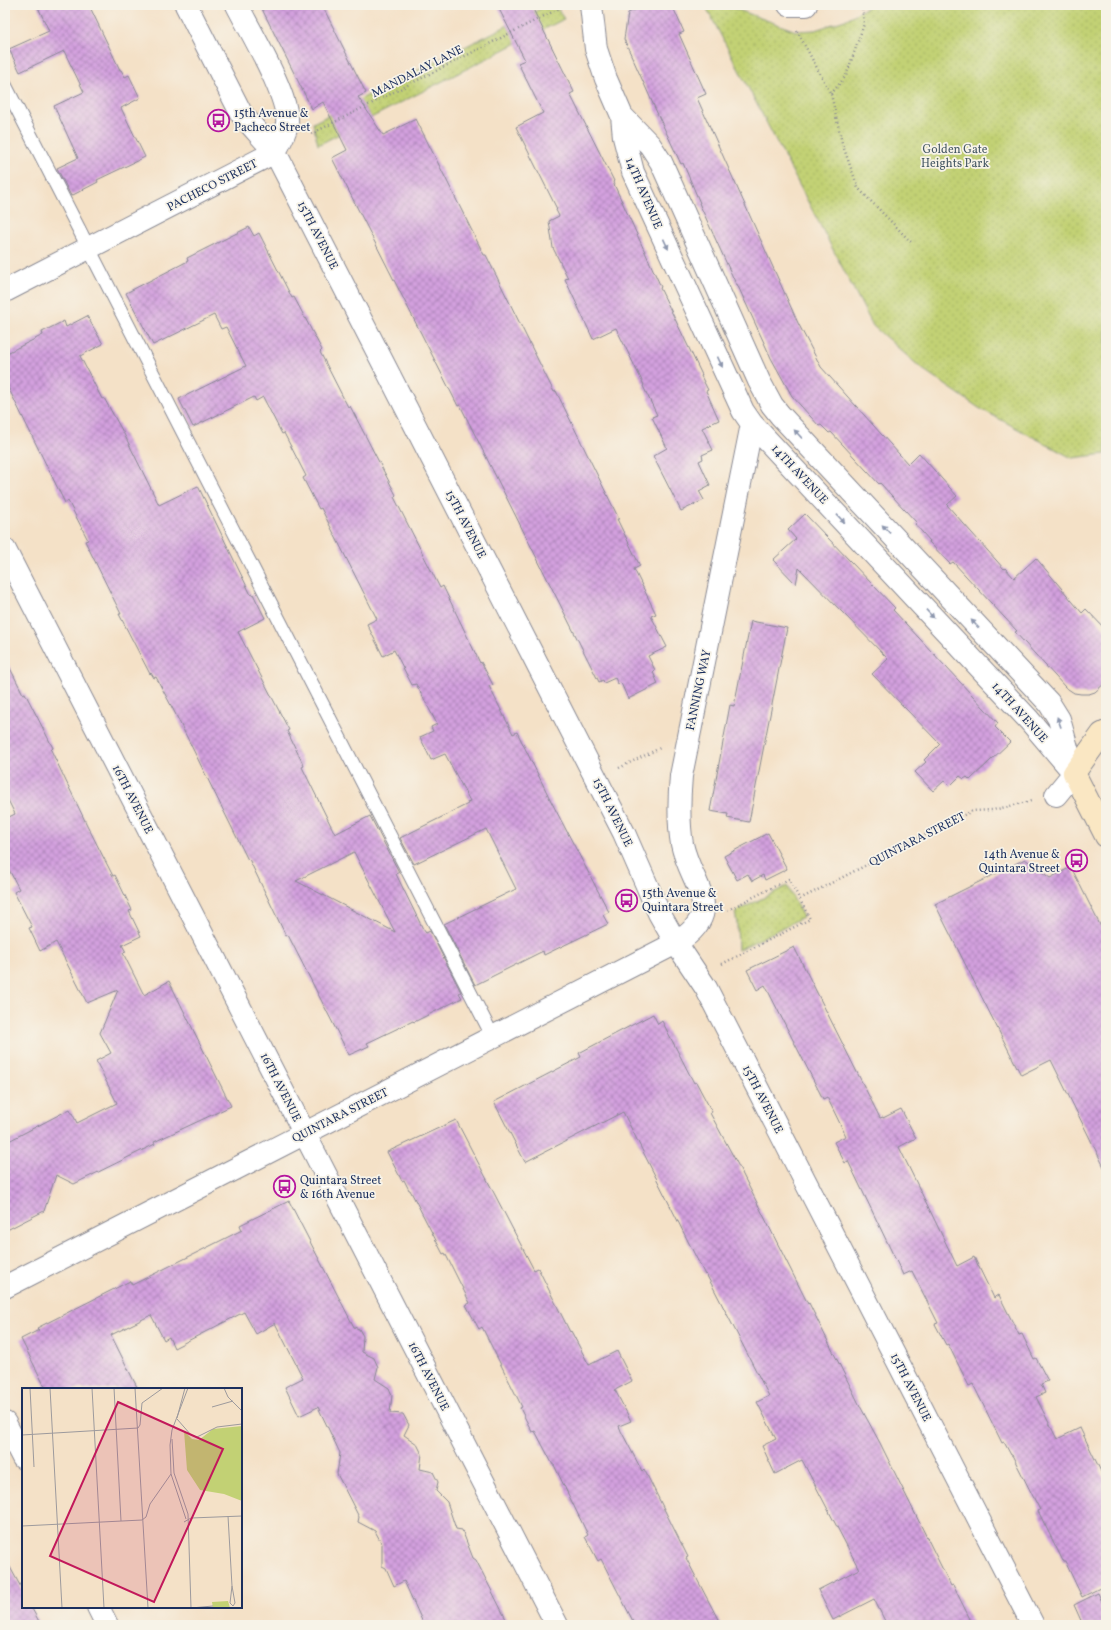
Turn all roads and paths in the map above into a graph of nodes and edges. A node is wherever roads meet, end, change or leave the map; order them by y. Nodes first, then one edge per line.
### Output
1 (186, 5) edge
2 (237, 5) edge
3 (566, 5) edge
4 (591, 5) edge
5 (789, 5) edge
6 (806, 5) edge
7 (862, 5) edge
8 (5, 85) edge
9 (831, 94) junction
10 (622, 116) junction
11 (311, 134) dead end
12 (276, 152) junction
13 (911, 242) dead end
14 (89, 248) junction
15 (5, 291) edge
16 (752, 424) junction
17 (5, 550) edge
18 (1106, 732) edge
19 (689, 733) junction
20 (1074, 773) junction
21 (596, 779) junction
22 (1056, 795) joint
23 (1106, 836) edge
24 (800, 899) junction
25 (702, 918) junction
26 (676, 943) junction
27 (698, 976) junction
28 (493, 1037) junction
29 (305, 1134) junction
30 (5, 1288) edge
31 (5, 1423) edge
32 (22, 1456) edge
33 (98, 1608) edge
34 (107, 1625) edge
35 (557, 1625) edge
36 (1033, 1625) edge

1 - 12 street, 15TH AVENUE
2 - 12 street
3 - 11 path, MANDALAY LANE
4 - 10 street, 14TH AVENUE
5 - 6 street
5 - 9 path
7 - 9 path
8 - 14 lane
9 - 13 path
10 -> 16 street, 14TH AVENUE
20 -> 10 street, 14TH AVENUE
12 - 14 street, PACHECO STREET
12 - 21 street, 15TH AVENUE
14 - 15 street, PACHECO STREET
14 - 28 lane
16 - 19 street, FANNING WAY
16 -> 20 street, 14TH AVENUE
17 - 29 street, 16TH AVENUE
18 - 20 street
19 - 21 path
19 - 25 street, FANNING WAY
20 - 22 street
20 - 23 street, 14TH AVENUE
21 - 26 street, 15TH AVENUE
22 - 24 path, QUINTARA STREET
24 - 25 path
24 - 27 path
25 - 26 street
26 - 27 street, 15TH AVENUE
26 - 28 street, QUINTARA STREET
27 - 36 street, 15TH AVENUE
28 - 29 street, QUINTARA STREET
29 - 30 street, QUINTARA STREET
29 - 35 street, 16TH AVENUE
31 - 32 street
33 - 34 street

